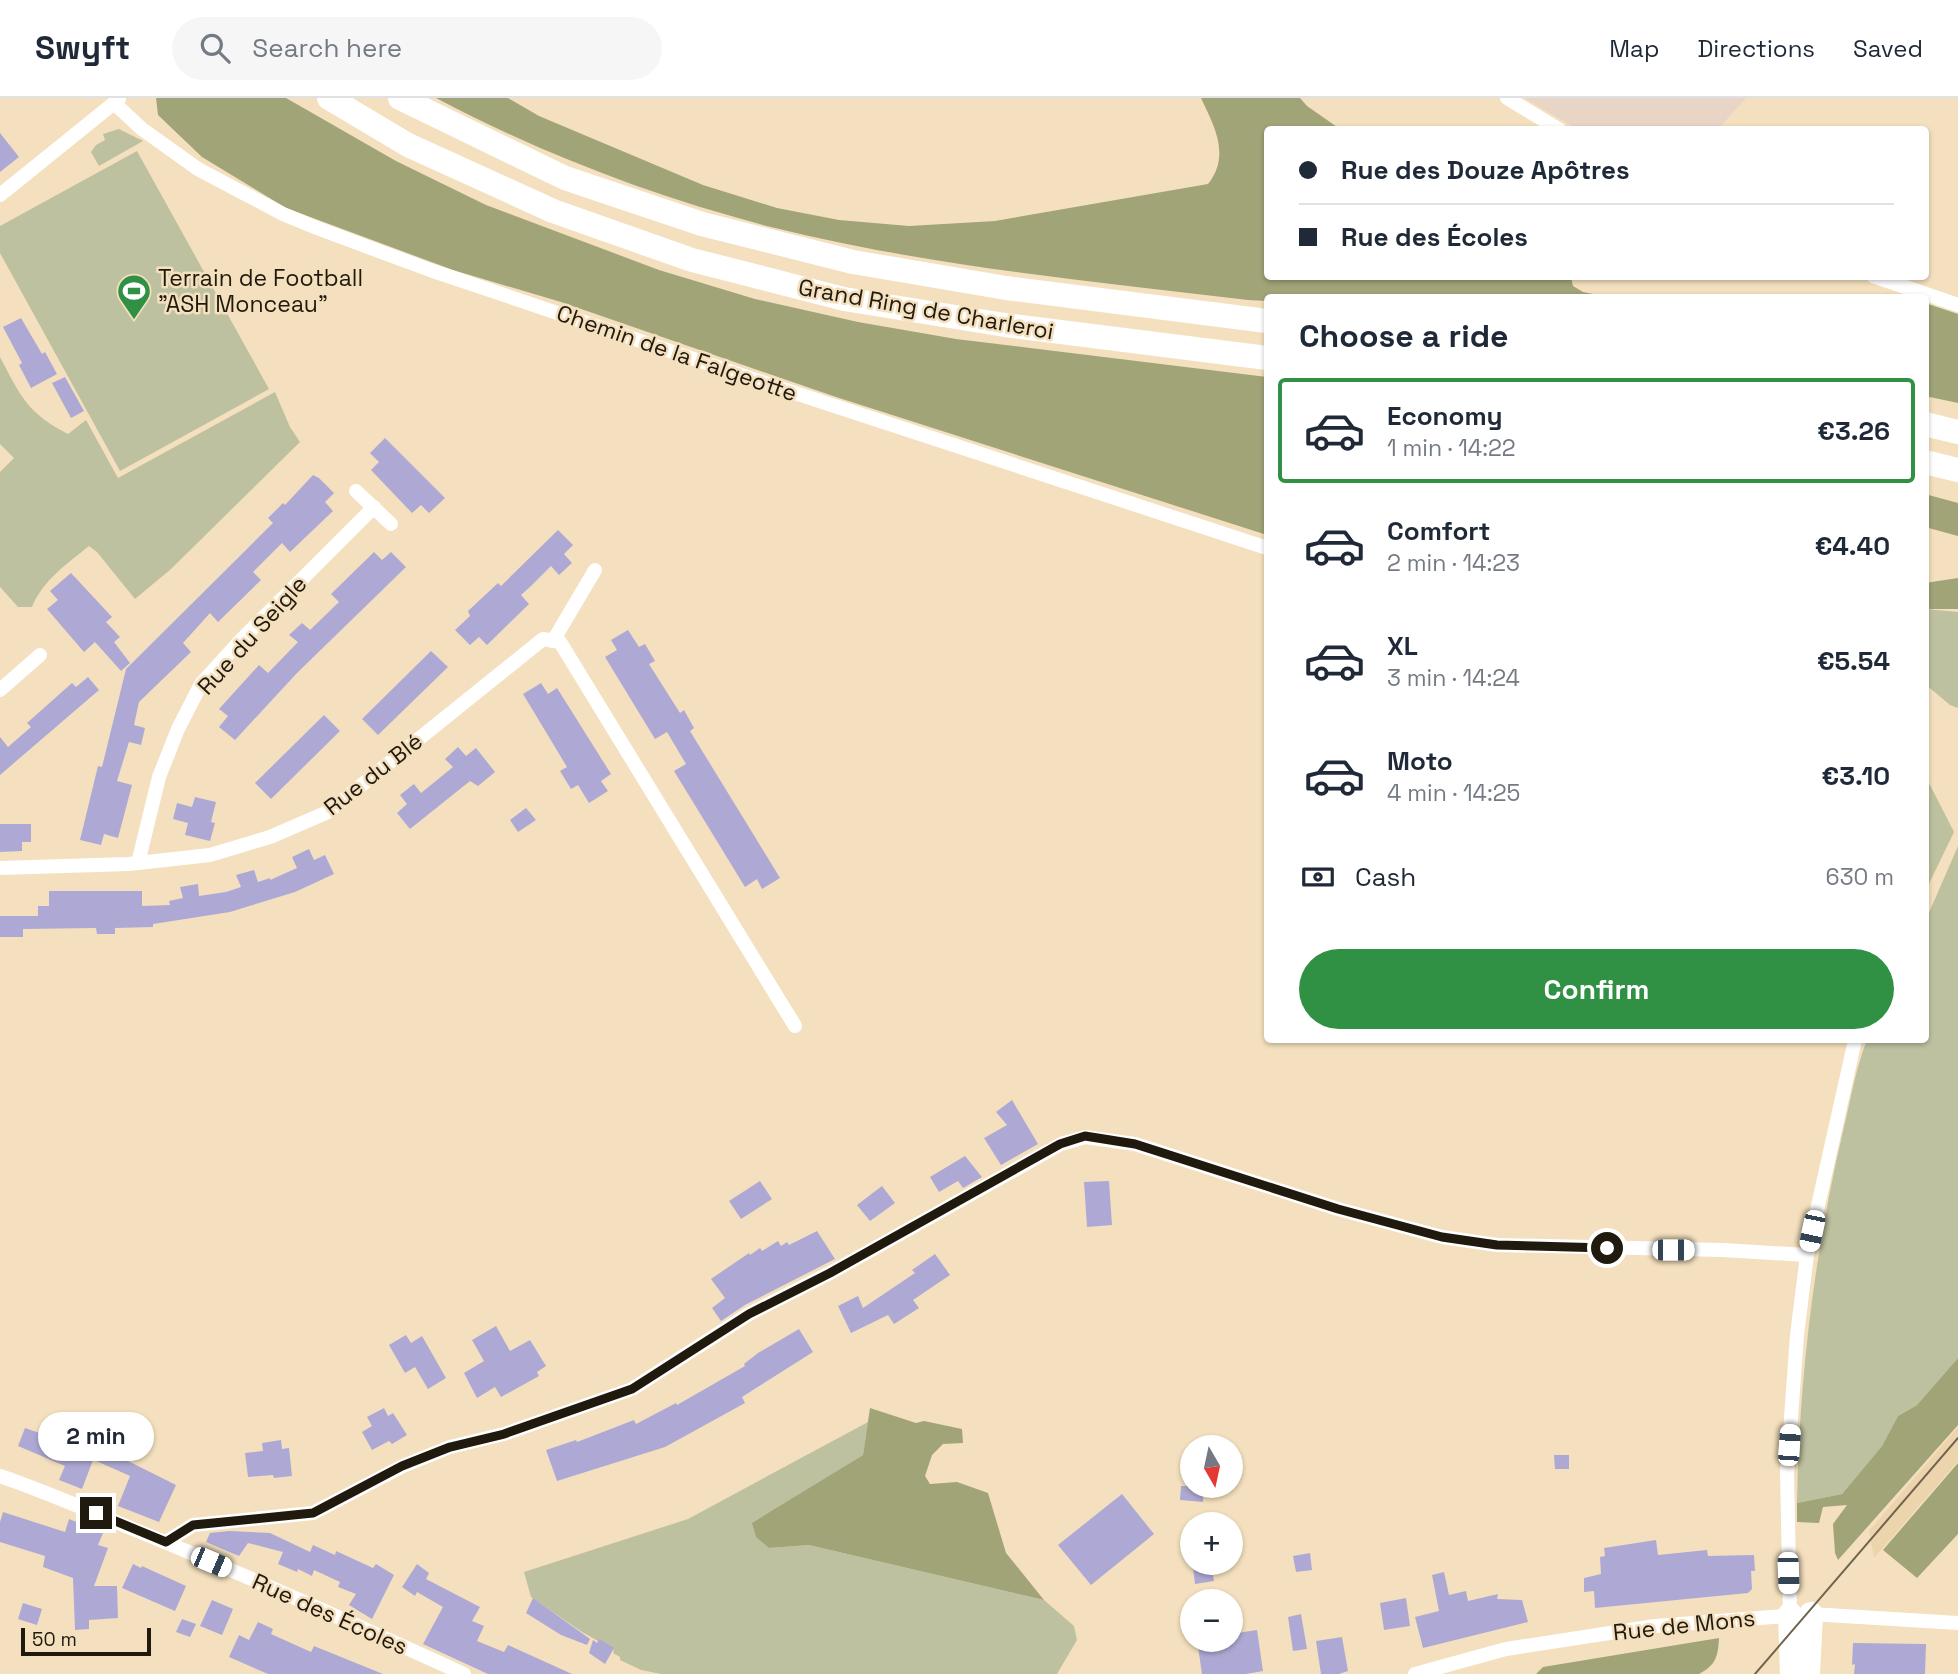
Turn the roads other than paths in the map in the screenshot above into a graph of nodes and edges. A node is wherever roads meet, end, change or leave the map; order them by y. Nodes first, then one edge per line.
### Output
1 (329, 98) edge
2 (400, 98) edge
3 (1507, 98) edge
4 (117, 101) edge
5 (1553, 126) edge
6 (0, 195) edge
7 (1885, 280) edge
8 (1926, 294) edge
9 (1929, 295) edge
10 (1958, 305) edge
11 (1264, 321) edge
12 (1264, 358) edge
13 (1929, 425) edge
14 (1958, 432) edge
15 (1929, 463) edge
16 (1958, 470) edge
17 (356, 491) dead end
18 (373, 507) junction
19 (391, 523) dead end
20 (1264, 547) edge
21 (595, 570) dead end
22 (552, 641) junction
23 (40, 656) dead end
24 (0, 690) edge
25 (138, 863) junction
26 (0, 869) edge
27 (795, 1026) dead end
28 (1854, 1043) edge
29 (1807, 1255) junction
30 (0, 1476) edge
31 (166, 1542) junction
32 (1801, 1614) junction
33 (1958, 1623) edge
34 (464, 1674) edge
35 (1415, 1674) edge
36 (1792, 1674) edge
37 (1808, 1674) edge

1 - 12 highway, Grand Ring de Charleroi
2 - 11 highway, Grand Ring de Charleroi
3 - 5 street
4 - 6 street
4 - 20 street, Chemin de la Falgeotte
7 - 8 street
9 - 10 street
13 - 14 highway
15 - 16 highway
17 - 18 street
18 - 19 street
18 - 25 street, Rue du Seigle
21 - 22 street
22 - 25 street, Rue du Blé
22 - 27 street
23 - 24 street
25 - 26 street, Rue du Blé
28 - 29 street
29 - 31 street
29 - 32 street
30 - 31 street, Rue des Écoles
31 - 34 street, Rue des Écoles
32 - 33 street, Rue de Mons
32 - 35 street, Rue de Mons
32 - 36 highway
32 - 37 highway

